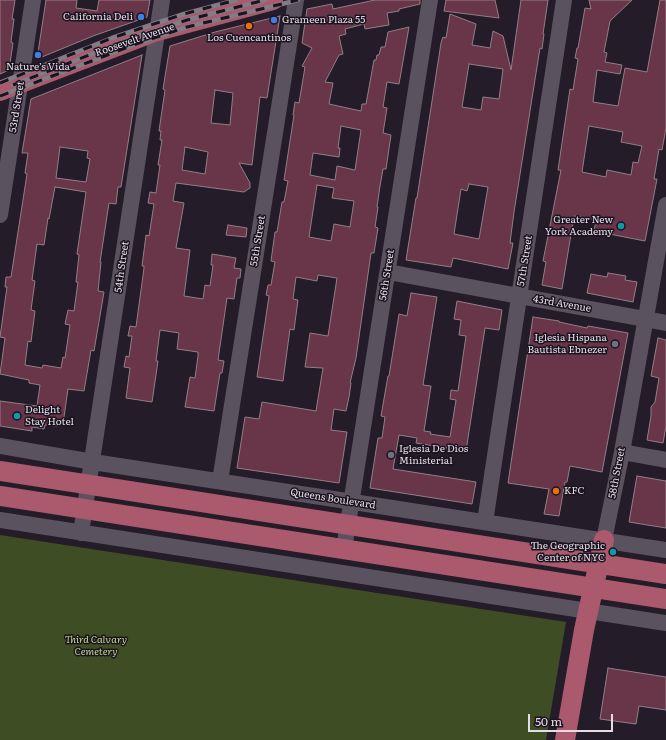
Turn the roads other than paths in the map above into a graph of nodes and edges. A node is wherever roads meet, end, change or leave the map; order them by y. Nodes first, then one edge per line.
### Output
1 (33, 0) edge
2 (162, 0) edge
3 (273, 0) edge
4 (296, 0) edge
5 (430, 0) edge
6 (564, 0) edge
7 (157, 31) junction
8 (21, 82) junction
9 (0, 91) edge
10 (666, 205) edge
11 (0, 215) edge
12 (388, 272) junction
13 (519, 296) junction
14 (646, 319) junction
15 (666, 323) edge
16 (0, 446) edge
17 (622, 452) junction
18 (666, 460) edge
19 (93, 462) junction
20 (0, 471) edge
21 (220, 481) junction
22 (89, 485) junction
23 (0, 496) edge
24 (352, 502) junction
25 (85, 509) junction
26 (0, 520) edge
27 (484, 522) junction
28 (348, 525) junction
29 (81, 533) junction
30 (604, 540) junction
31 (344, 549) junction
32 (666, 550) edge
33 (599, 563) junction
34 (666, 574) edge
35 (594, 588) junction
36 (666, 599) edge
37 (588, 611) junction
38 (666, 623) edge
39 (564, 740) edge

1 - 8 street, 53rd Street
2 - 7 street, 54th Street
3 - 7 main road, Roosevelt Avenue
4 - 21 street, 55th Street
5 - 12 street, 56th Street
6 - 13 street, 57th Street
7 - 8 main road, Roosevelt Avenue
7 - 19 street, 54th Street
8 - 9 main road, Roosevelt Avenue
8 - 11 street, 53rd Street
10 - 14 street, 58th Street
12 - 13 street, 43rd Avenue
12 - 24 street, 56th Street
13 - 14 street, 43rd Avenue
13 - 27 street, 57th Street
14 - 15 street, 43rd Avenue
14 - 17 street, 58th Street
16 - 19 street, Queens Boulevard
17 - 18 street
17 - 30 street, 58th Street
19 - 21 street, Queens Boulevard
19 - 22 street, 54th Street
20 - 22 main road
21 - 24 street, Queens Boulevard
22 - 25 street, 54th Street
22 - 28 main road
23 - 25 main road
24 - 27 street, Queens Boulevard
24 - 28 street, 56th Street
25 - 29 street, 54th Street
25 - 31 main road
26 - 29 street
27 - 30 street, Queens Boulevard
28 - 31 street, 56th Street
28 - 33 main road
29 - 37 street
30 - 32 street, Queens Boulevard
30 - 33 main road, 58th Street
31 - 35 main road
33 - 34 main road
33 - 35 main road, 58th Street
35 - 36 main road
35 - 37 main road, 58th Street
37 - 38 street
37 - 39 main road, 58th Street

